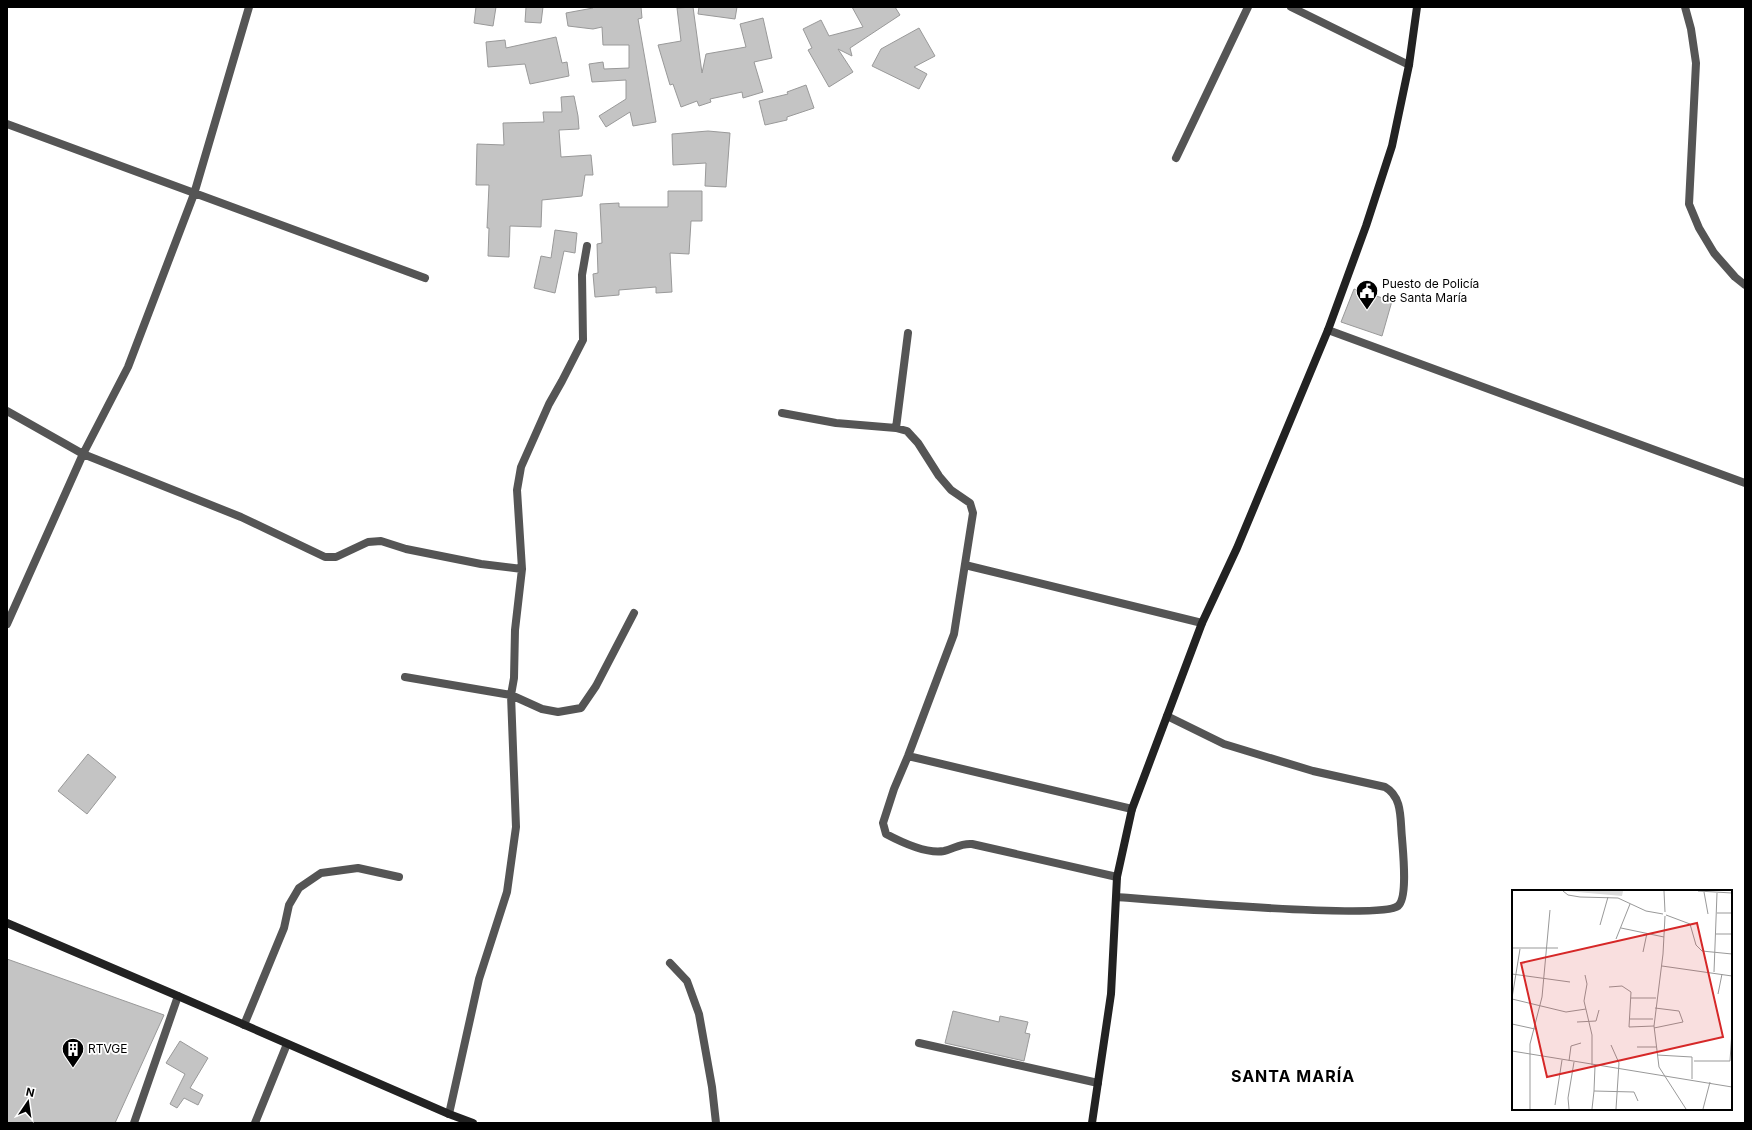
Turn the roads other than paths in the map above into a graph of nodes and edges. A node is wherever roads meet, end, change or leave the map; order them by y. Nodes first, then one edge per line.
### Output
1 (249, 7) edge
2 (1248, 7) edge
3 (1291, 7) edge
4 (1417, 7) edge
5 (1685, 7) edge
6 (1409, 65) junction
7 (7, 124) edge
8 (1176, 158) dead end
9 (194, 194) junction
10 (587, 246) dead end
11 (425, 278) dead end
12 (1745, 285) edge
13 (1328, 330) junction
14 (908, 334) dead end
15 (7, 411) edge
16 (782, 413) dead end
17 (896, 428) junction
18 (83, 454) junction
19 (1745, 483) edge
20 (965, 564) junction
21 (522, 569) junction
22 (634, 613) dead end
23 (1202, 623) junction
24 (7, 624) edge
25 (405, 677) dead end
26 (511, 695) junction
27 (1167, 716) junction
28 (908, 756) junction
29 (1132, 809) junction
30 (400, 877) dead end
31 (1117, 877) junction
32 (1117, 897) junction
33 (7, 923) edge
34 (670, 963) dead end
35 (178, 996) junction
36 (244, 1024) junction
37 (919, 1043) dead end
38 (287, 1044) junction
39 (1098, 1083) junction
40 (449, 1114) junction
41 (134, 1123) edge
42 (255, 1123) edge
43 (473, 1123) edge
44 (716, 1123) edge
45 (1092, 1123) edge

1 - 9 street
2 - 8 street
3 - 6 street
4 - 6 street
5 - 12 street
6 - 13 street
7 - 9 street
9 - 11 street
9 - 18 street
10 - 21 street
13 - 19 street
13 - 23 street
14 - 17 street
15 - 18 street
16 - 17 street
17 - 20 street
18 - 21 street
18 - 24 street
20 - 23 street
20 - 28 street
21 - 26 street
22 - 26 street
23 - 27 street
25 - 26 street
26 - 40 street
27 - 29 street
27 - 32 street
28 - 29 street
28 - 31 street
29 - 31 street
30 - 36 street
31 - 32 street
32 - 39 street
33 - 35 street
34 - 44 street
35 - 36 street
35 - 41 street
36 - 38 street
37 - 39 street
38 - 40 street
38 - 42 street
39 - 45 street
40 - 43 street

